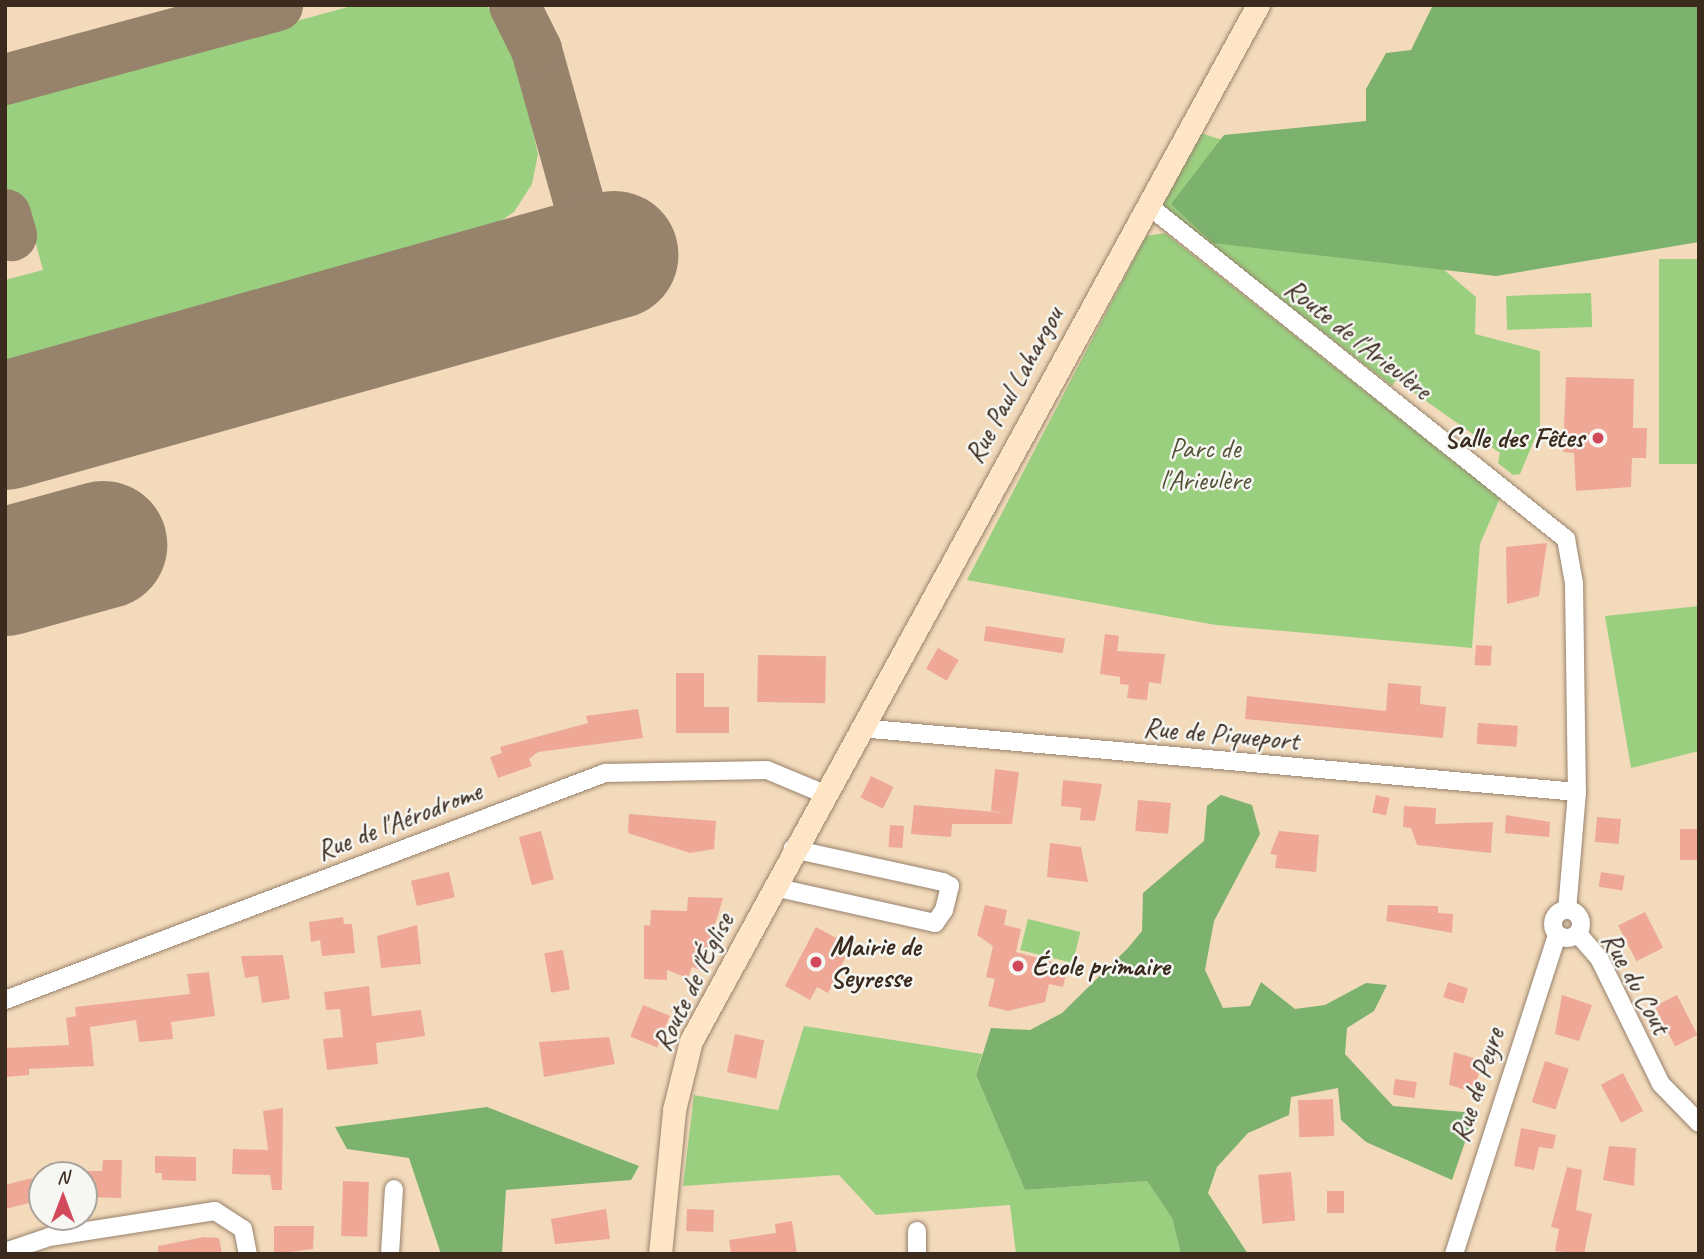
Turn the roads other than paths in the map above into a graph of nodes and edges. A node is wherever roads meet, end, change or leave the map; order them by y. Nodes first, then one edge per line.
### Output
1 (1258, 5) edge
2 (1149, 206) junction
3 (860, 728) junction
4 (1577, 792) junction
5 (822, 793) junction
6 (793, 849) junction
7 (774, 887) junction
8 (1567, 910) junction
9 (1557, 934) junction
10 (1578, 934) junction
11 (5, 1000) edge
12 (1699, 1123) edge
13 (394, 1189) dead end
14 (917, 1231) dead end
15 (5, 1252) edge
16 (248, 1254) edge
17 (390, 1254) edge
18 (660, 1254) edge
19 (918, 1254) edge
20 (1454, 1254) edge

1 - 2 street, Rue Paul Lahargou
2 - 3 street, Rue Paul Lahargou
2 - 4 street, Route de l'Arieulère
3 - 4 street, Rue de Piqueport
3 - 5 street, Rue Paul Lahargou
4 - 8 street, Rue de Peyre
5 - 6 street, Route de l'Église
5 - 11 street, Rue de l'Aérodrome
6 - 7 street, Route de l'Église
6 - 7 street
7 - 18 street, Route de l'Église
8 - 9 street, Rue de Peyre
8 - 10 street, Rue de Peyre
9 - 10 street
9 - 20 street, Rue de Peyre
10 - 12 street, Rue du Cout
13 - 17 street
14 - 19 street
15 - 16 street

